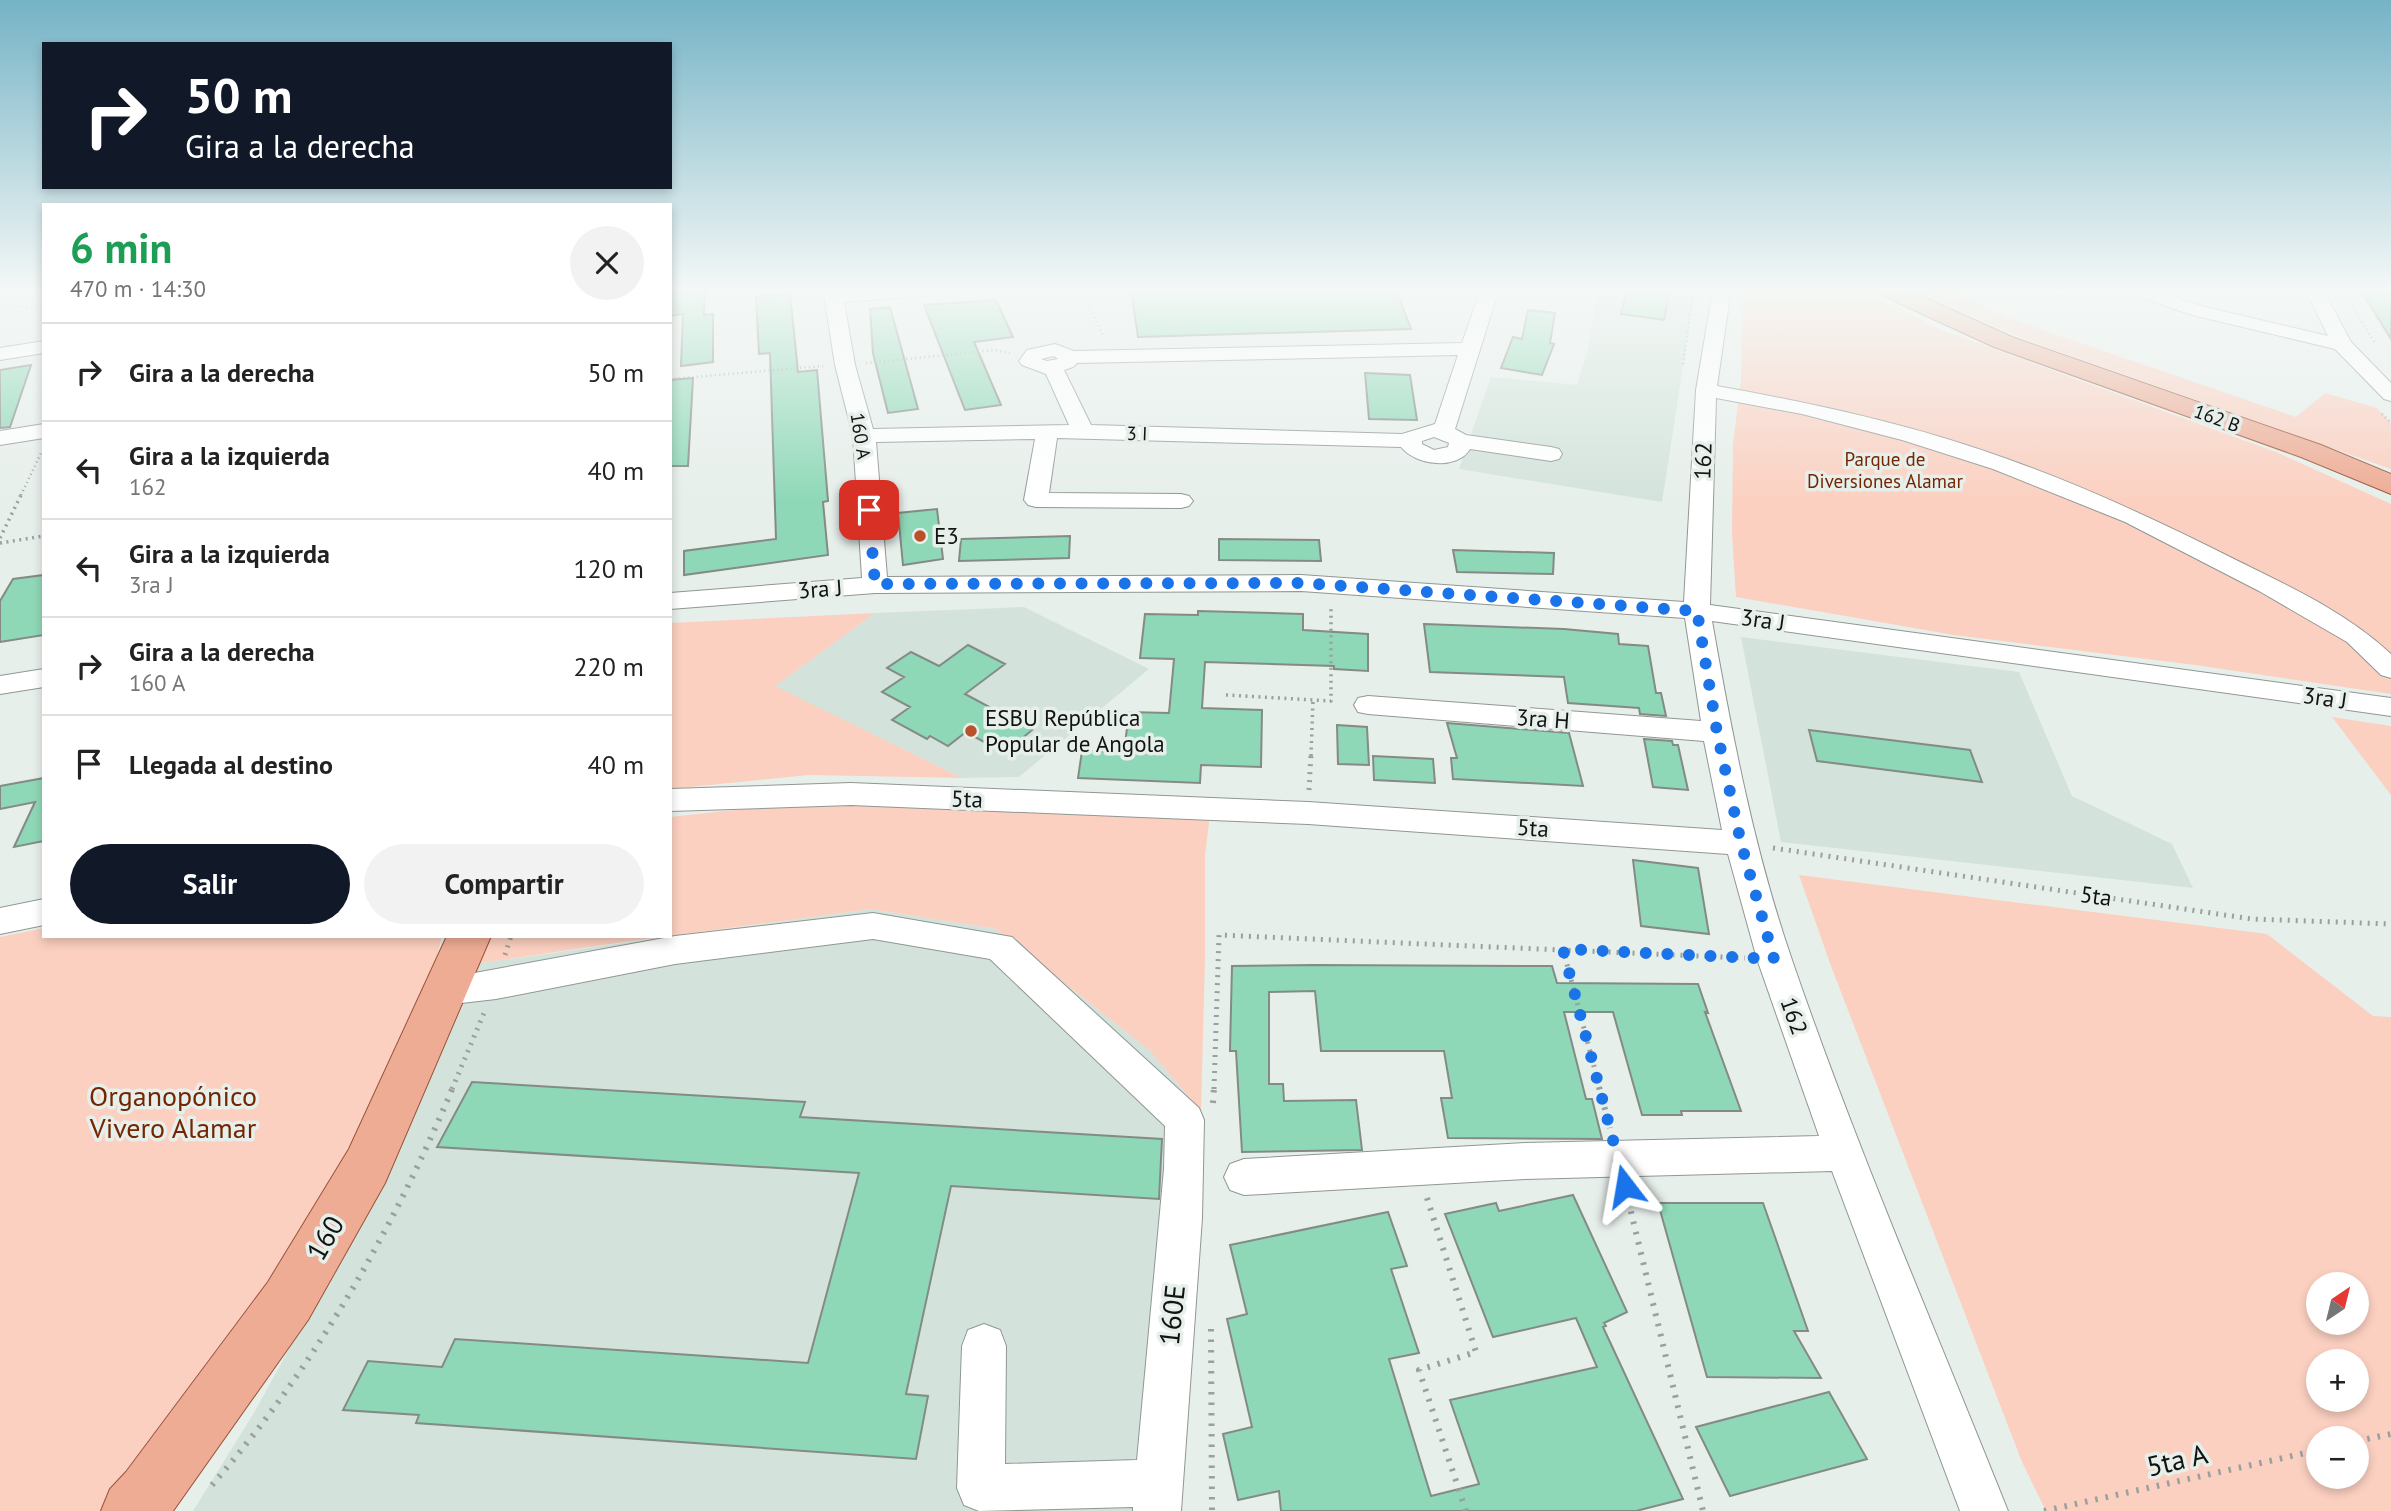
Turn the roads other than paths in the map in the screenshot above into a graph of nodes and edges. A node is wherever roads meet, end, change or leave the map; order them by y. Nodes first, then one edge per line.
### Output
1 (844, 360) edge
2 (1083, 360) edge
3 (1469, 360) edge
4 (1711, 360) edge
5 (2052, 360) edge
6 (2356, 360) edge
7 (1706, 390) junction
8 (2391, 395) edge
9 (42, 431) edge
10 (1083, 431) junction
11 (1047, 432) junction
12 (863, 436) junction
13 (1451, 436) junction
14 (0, 438) edge
15 (1551, 454) dead end
16 (2391, 485) edge
17 (1181, 501) dead end
18 (875, 584) junction
19 (672, 601) edge
20 (1697, 611) junction
21 (2391, 669) edge
22 (42, 678) edge
23 (0, 685) edge
24 (1368, 705) dead end
25 (2391, 707) edge
26 (1717, 732) junction
27 (672, 800) edge
28 (1741, 843) junction
29 (42, 912) edge
30 (0, 921) edge
31 (468, 938) edge
32 (444, 991) junction
33 (1845, 1153) junction
34 (1244, 1177) dead end
35 (984, 1346) dead end
36 (1157, 1497) edge
37 (132, 1511) edge
38 (1984, 1511) edge

1 - 12 street, 160 A
2 - 10 street
3 - 13 street
4 - 7 street, 162
5 - 16 main road, 162 B
6 - 8 street
7 - 20 street, 162
7 - 21 street
9 - 14 street
10 - 11 street, 3 I
10 - 13 street, 3 I
11 - 12 street, 3 I
11 - 17 street
12 - 18 street, 160 A
13 - 15 street
18 - 19 street, 3ra J
18 - 20 street, 3ra J
20 - 25 street, 3ra J
20 - 26 street, 162
22 - 23 street
24 - 26 street, 3ra H
26 - 28 street, 162
27 - 28 street, 5ta
28 - 33 street, 162
29 - 30 street
31 - 32 main road, 160
32 - 36 street, 160E
32 - 37 main road, 160
33 - 34 street
33 - 38 street, 162
35 - 36 street

